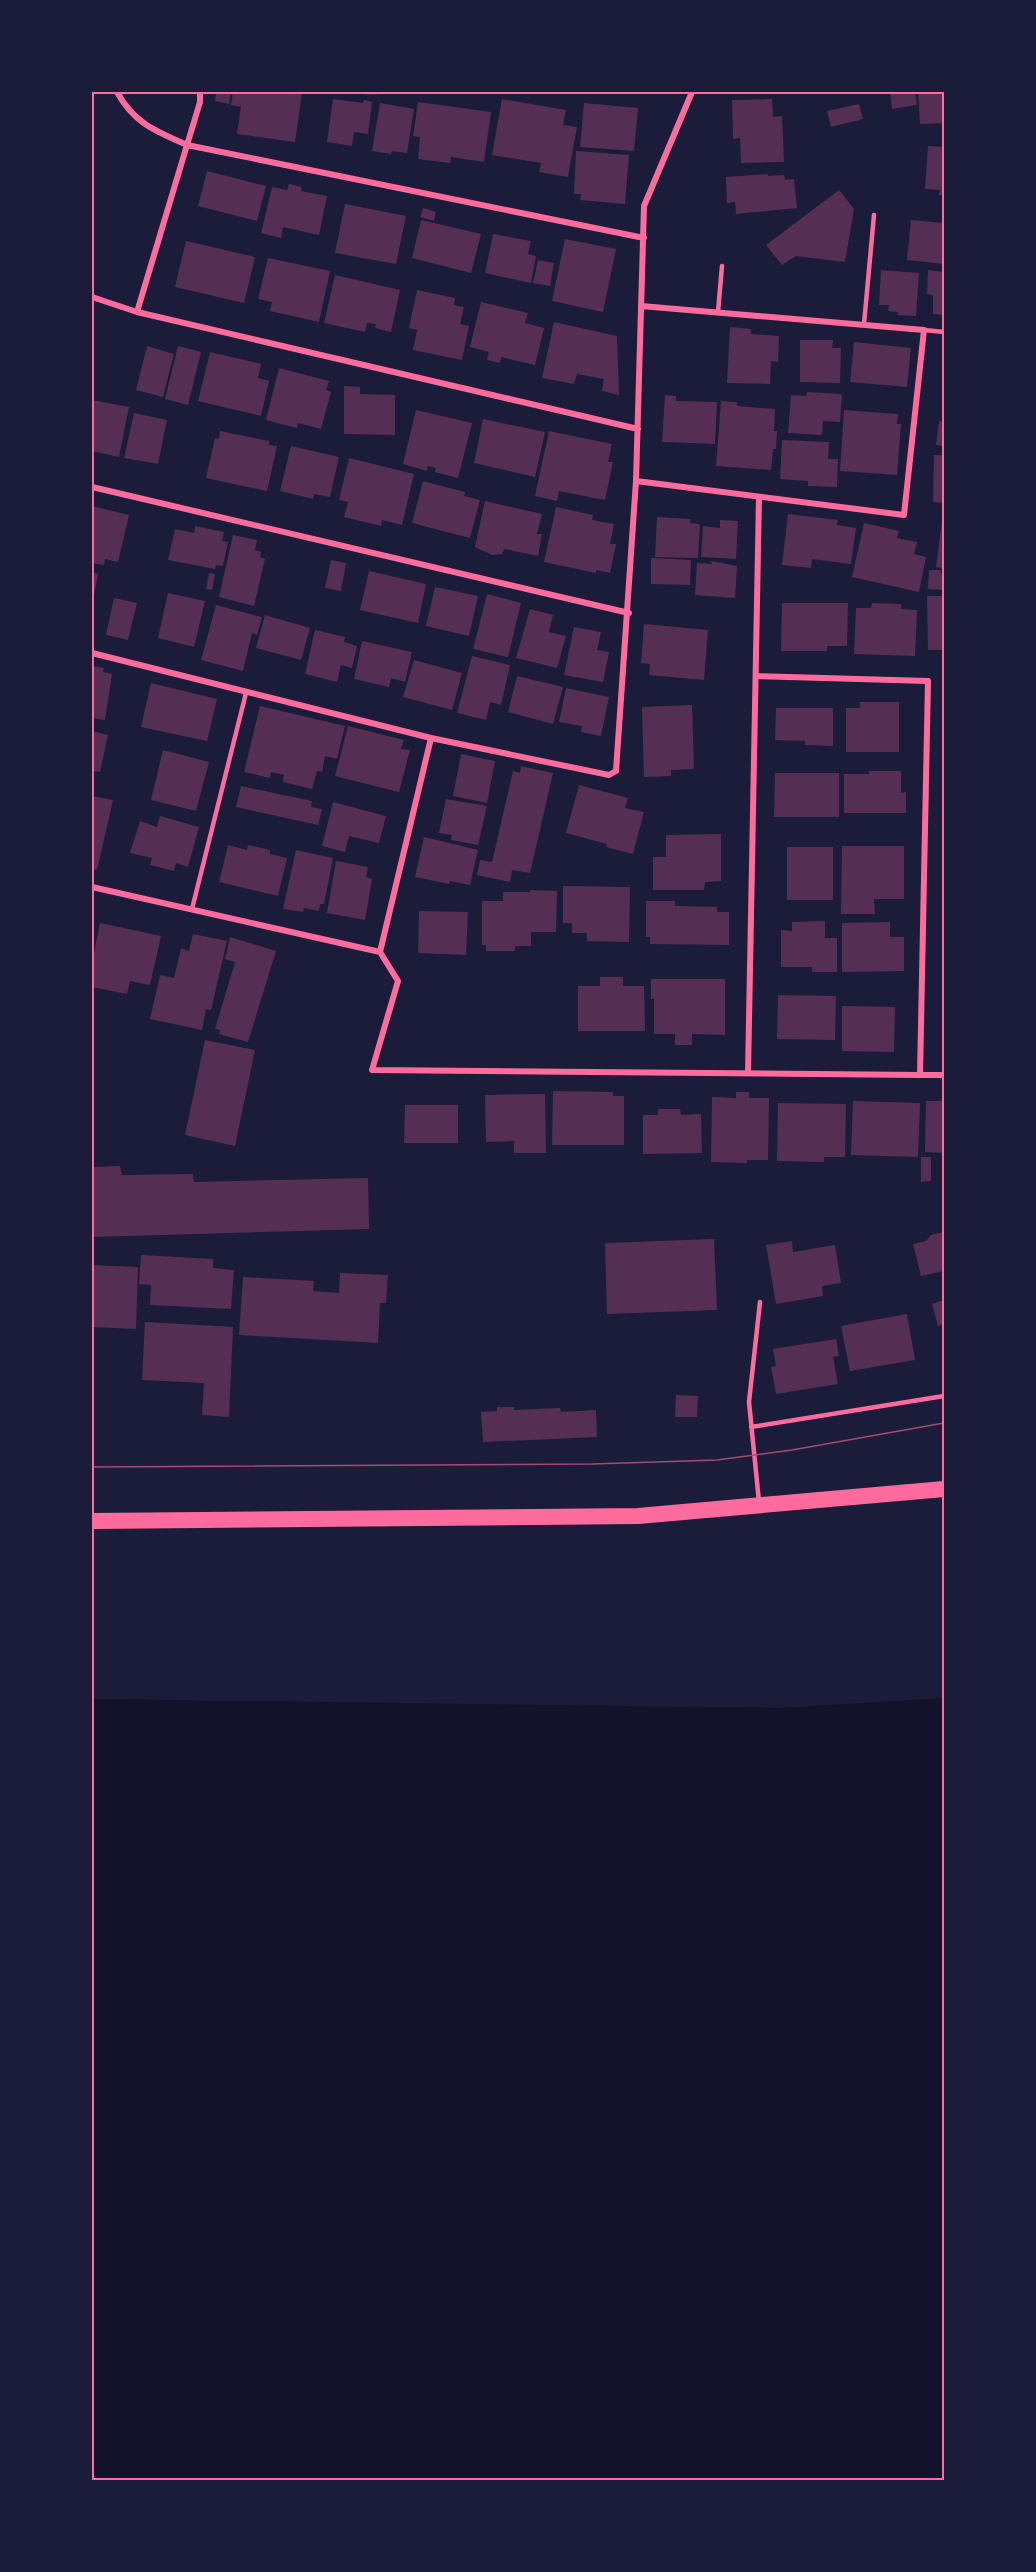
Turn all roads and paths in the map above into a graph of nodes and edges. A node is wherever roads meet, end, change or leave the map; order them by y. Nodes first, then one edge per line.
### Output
1 (117, 92) edge
2 (200, 92) edge
3 (692, 92) edge
4 (187, 144) junction
5 (874, 215) dead end
6 (645, 238) junction
7 (722, 267) dead end
8 (92, 297) edge
9 (641, 306) junction
10 (137, 312) junction
11 (718, 312) junction
12 (864, 324) junction
13 (924, 330) junction
14 (945, 332) edge
15 (638, 429) junction
16 (636, 481) junction
17 (92, 487) edge
18 (759, 497) junction
19 (629, 613) junction
20 (92, 653) edge
21 (756, 676) junction
22 (246, 693) junction
23 (431, 738) junction
24 (92, 887) edge
25 (192, 909) junction
26 (380, 952) junction
27 (748, 1073) junction
28 (920, 1075) junction
29 (945, 1075) edge
30 (760, 1302) dead end
31 (945, 1396) edge
32 (751, 1427) junction
33 (945, 1489) edge
34 (759, 1507) junction
35 (92, 1521) edge

1 - 4 street
2 - 4 street
3 - 6 street
4 - 6 street
4 - 10 street
5 - 12 lane
6 - 9 street
7 - 11 lane
8 - 10 street
9 - 11 street
9 - 15 street
10 - 15 street
11 - 12 street
12 - 13 street
13 - 14 lane
13 - 18 street
15 - 16 street
16 - 18 street
16 - 19 street
17 - 19 street
18 - 21 street
19 - 23 street
20 - 22 street
21 - 27 street
21 - 28 street
22 - 23 street
22 - 25 lane
23 - 26 street
24 - 25 street
25 - 26 street
26 - 27 street
27 - 28 street
28 - 29 street
30 - 32 lane
31 - 32 lane
32 - 34 lane
33 - 34 highway
34 - 35 highway

